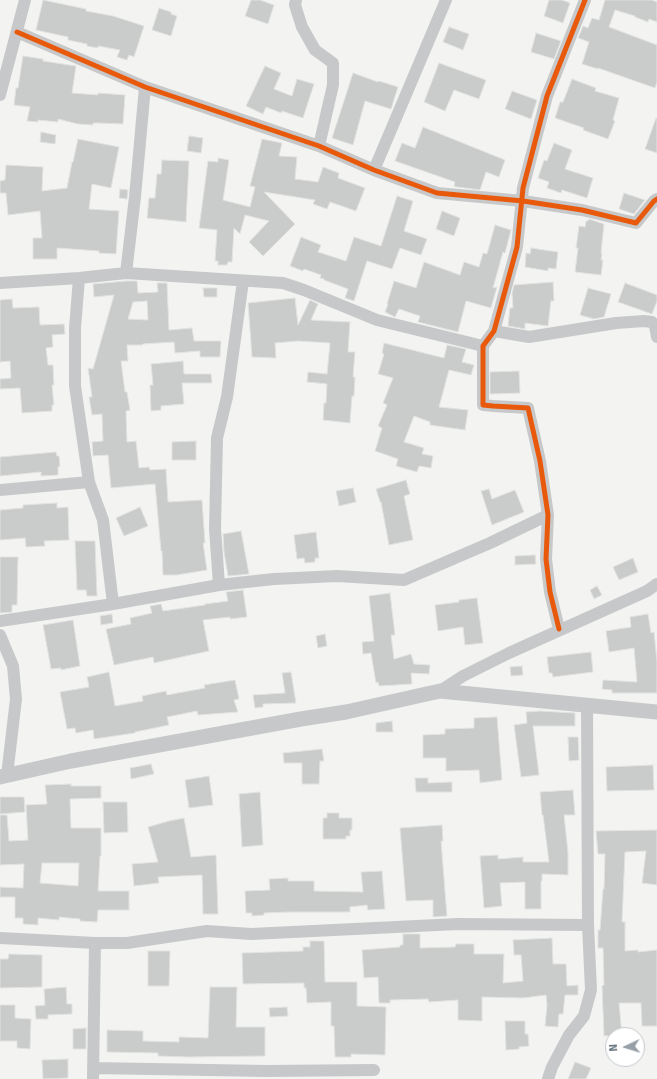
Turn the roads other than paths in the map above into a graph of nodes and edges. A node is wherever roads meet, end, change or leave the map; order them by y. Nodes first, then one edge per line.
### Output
1 (25, 0) edge
2 (296, 0) edge
3 (446, 0) edge
4 (585, 0) edge
5 (17, 32) junction
6 (145, 87) junction
7 (0, 95) edge
8 (319, 146) junction
9 (374, 170) junction
10 (657, 199) edge
11 (523, 200) junction
12 (126, 272) junction
13 (79, 278) junction
14 (243, 281) junction
15 (0, 283) edge
16 (494, 331) junction
17 (657, 336) edge
18 (483, 346) junction
19 (89, 482) junction
20 (0, 490) edge
21 (548, 515) junction
22 (657, 584) edge
23 (219, 585) junction
24 (113, 604) junction
25 (0, 621) edge
26 (559, 629) junction
27 (0, 635) edge
28 (440, 691) junction
29 (587, 704) junction
30 (657, 712) edge
31 (4, 776) edge
32 (588, 925) junction
33 (0, 938) edge
34 (95, 943) junction
35 (267, 1070) junction
36 (374, 1070) dead end
37 (93, 1074) edge
38 (280, 1079) edge
39 (548, 1079) edge

1 - 5 street
2 - 8 street
3 - 9 street
4 - 11 street
5 - 6 street
5 - 7 street
6 - 8 street
6 - 12 street
8 - 9 street
9 - 11 street
10 - 11 street
11 - 16 street
12 - 13 street
12 - 14 street
13 - 15 street
13 - 19 street
14 - 18 street
14 - 23 street
16 - 17 street
16 - 18 street
18 - 21 street
19 - 20 street
19 - 24 street
21 - 23 street
21 - 26 street
22 - 26 street
23 - 24 street
24 - 25 street
26 - 28 street
27 - 31 street
28 - 29 street
28 - 31 street
29 - 30 street
29 - 32 street
32 - 34 street
32 - 39 street
33 - 34 street
34 - 37 street
35 - 36 street
35 - 37 street
35 - 38 street

